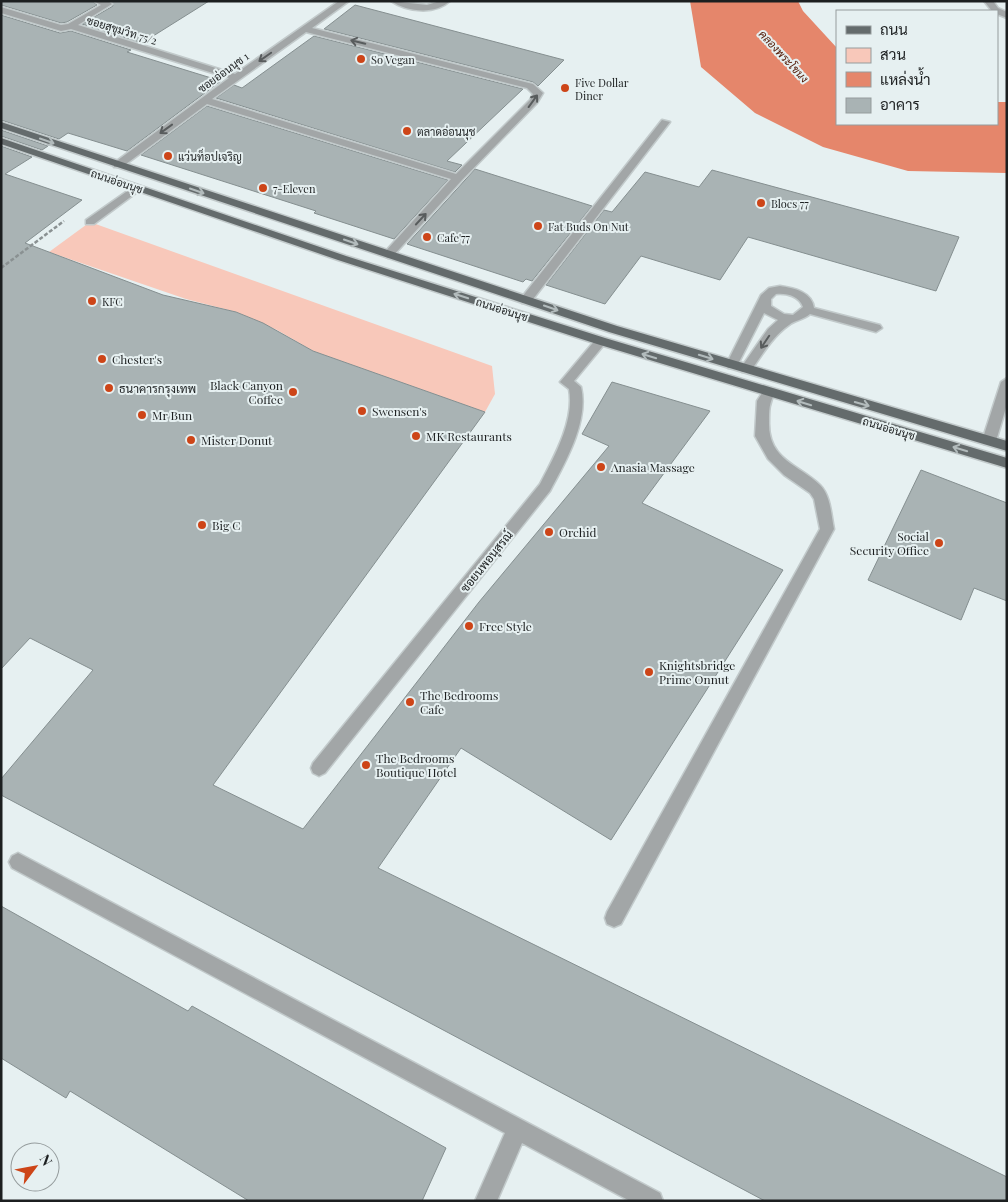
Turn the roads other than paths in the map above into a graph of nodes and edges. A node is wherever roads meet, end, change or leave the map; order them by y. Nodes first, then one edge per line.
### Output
1 (98, 1) edge
2 (345, 1) edge
3 (395, 1) edge
4 (446, 1) edge
5 (1, 10) edge
6 (71, 26) junction
7 (305, 29) junction
8 (236, 77) junction
9 (205, 100) junction
10 (666, 122) dead end
11 (1, 125) edge
12 (1, 141) edge
13 (118, 165) junction
14 (458, 178) junction
15 (136, 188) junction
16 (90, 222) dead end
17 (388, 255) junction
18 (526, 300) junction
19 (764, 302) junction
20 (808, 310) junction
21 (789, 318) junction
22 (876, 328) dead end
23 (613, 329) junction
24 (601, 342) junction
25 (732, 365) junction
26 (746, 370) junction
27 (1007, 382) edge
28 (772, 386) junction
29 (989, 441) junction
30 (1007, 446) edge
31 (1007, 463) edge
32 (319, 768) dead end
33 (18, 862) dead end
34 (614, 918) dead end
35 (517, 1129) junction
36 (486, 1201) edge
37 (652, 1201) edge

1 - 6 street
2 - 7 street, ซอยอ่อนนุช 1
3 - 4 street
5 - 6 street, ซอยสุขุมวิท 75/2
6 - 8 street, ซอยสุขุมวิท 75/2
7 -> 8 street, ซอยอ่อนนุช 1
14 -> 7 street
8 - 9 street, ซอยอ่อนนุช 1
9 -> 13 street, ซอยอ่อนนุช 1
9 - 14 street
10 - 18 street
11 -> 13 main road, ถนนอ่อนนุช
12 - 15 main road, ถนนอ่อนนุช
13 -> 17 main road, ถนนอ่อนนุช
17 -> 14 street
15 - 16 street
24 -> 15 main road, ถนนอ่อนนุช
17 - 18 main road, ถนนอ่อนนุช
18 -> 23 main road, ถนนอ่อนนุช
19 - 20 street
19 - 21 street
19 - 25 street
20 - 21 street
20 - 22 street
21 -> 26 street
23 - 24 main road
23 -> 25 main road, ถนนอ่อนนุช
28 -> 24 main road, ถนนอ่อนนุช
24 - 32 street, ซอยนพอนุสรณ์
25 - 26 main road, ถนนอ่อนนุช
26 - 28 main road, ถนนอ่อนนุช
27 - 29 street
28 -> 29 main road, ถนนอ่อนนุช
31 -> 28 main road, ถนนอ่อนนุช
28 - 34 street
29 - 30 main road, ถนนอ่อนนุช
33 - 35 street
35 - 36 street
35 - 37 street

